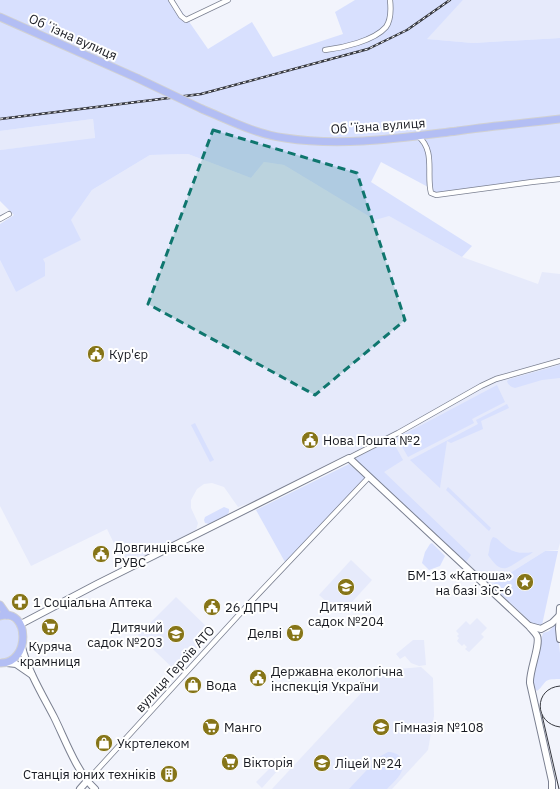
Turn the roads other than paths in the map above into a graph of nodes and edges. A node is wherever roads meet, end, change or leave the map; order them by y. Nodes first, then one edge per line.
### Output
1 (170, 0) edge
2 (228, 0) edge
3 (390, 0) edge
4 (1, 17) edge
5 (325, 50) dead end
6 (560, 119) edge
7 (418, 136) junction
8 (560, 179) edge
9 (9, 214) dead end
10 (0, 219) edge
11 (560, 361) edge
12 (349, 458) junction
13 (369, 478) junction
14 (0, 605) edge
15 (560, 608) edge
16 (3, 615) edge
17 (559, 616) edge
18 (21, 624) junction
19 (529, 626) junction
20 (560, 639) edge
21 (22, 647) junction
22 (4, 663) edge
23 (33, 675) junction
24 (87, 781) junction
25 (80, 789) edge
26 (95, 789) edge
27 (552, 789) edge

1 - 2 street
3 - 5 street
4 - 7 main road, Обʼїзна вулиця, bridge
6 - 7 main road, Обʼїзна вулиця
7 - 8 street
9 - 10 street
11 - 12 street
12 - 13 street
12 - 18 street
13 - 19 street
13 - 24 street, вулиця Героїв АТО
14 - 16 main road
15 - 17 street
16 - 18 main road
17 - 19 street
17 - 20 street
18 - 21 main road
19 - 27 street
21 - 22 main road
21 - 23 street
22 - 23 street
23 - 24 street
24 - 25 street, вулиця Героїв АТО
24 - 26 street

